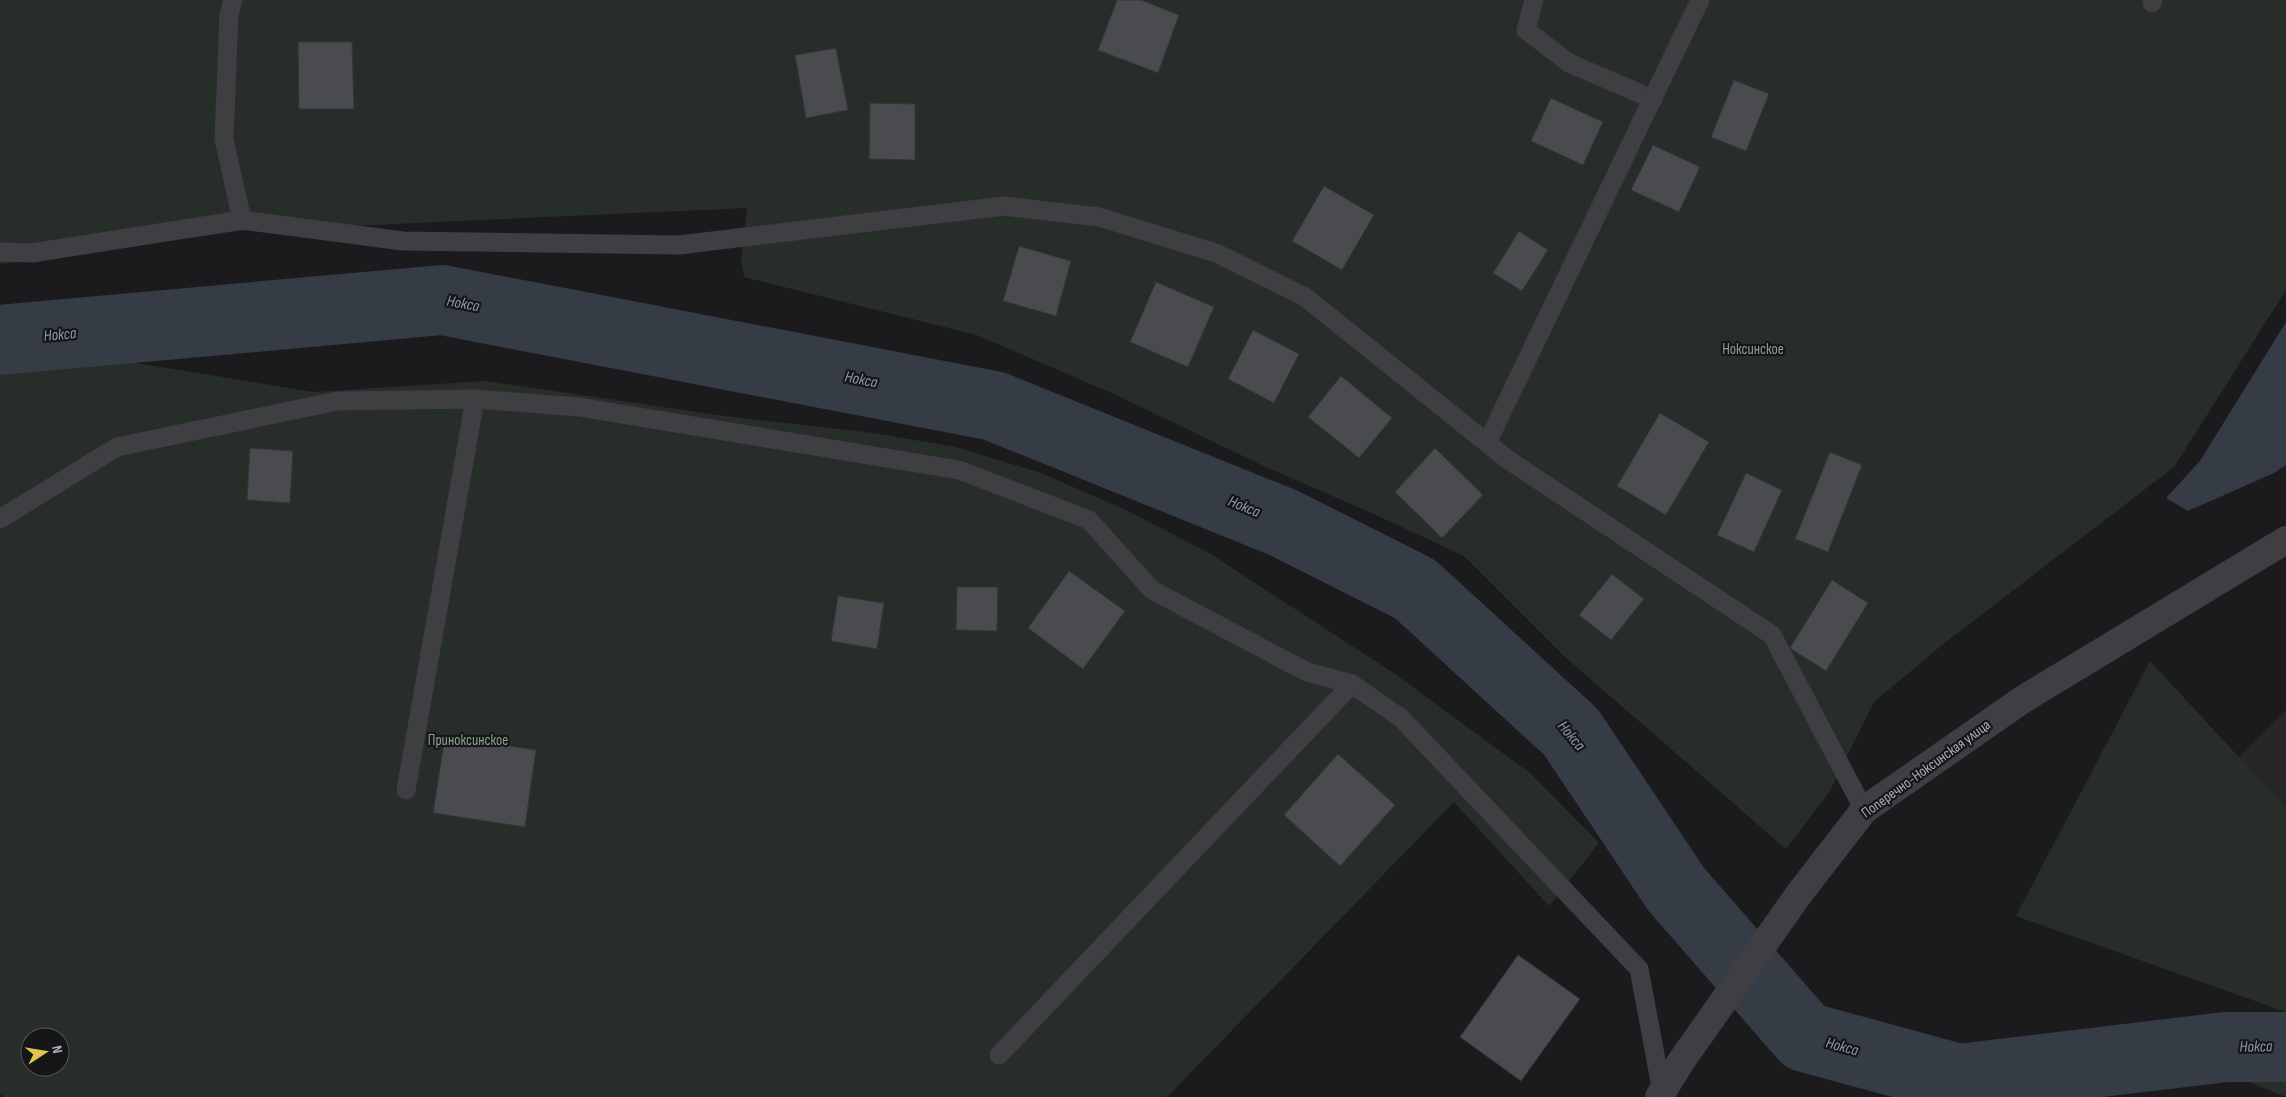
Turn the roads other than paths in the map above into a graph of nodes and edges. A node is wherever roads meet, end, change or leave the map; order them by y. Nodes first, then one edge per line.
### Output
1 (234, 0) edge
2 (1534, 0) edge
3 (1700, 0) edge
4 (1653, 99) junction
5 (242, 220) junction
6 (0, 252) edge
7 (475, 399) junction
8 (1488, 443) junction
9 (0, 519) edge
10 (2286, 540) edge
11 (1352, 684) junction
12 (406, 790) dead end
13 (1864, 810) junction
14 (999, 1055) dead end
15 (1661, 1095) edge

1 - 5 lane
2 - 4 lane
3 - 4 lane
4 - 8 lane
5 - 6 lane
5 - 8 lane
7 - 9 lane
7 - 11 lane
7 - 12 lane
8 - 13 lane
10 - 13 street, Поперечно-Ноксинская улица
11 - 14 lane
11 - 15 lane
13 - 15 street, Поперечно-Ноксинская улица

